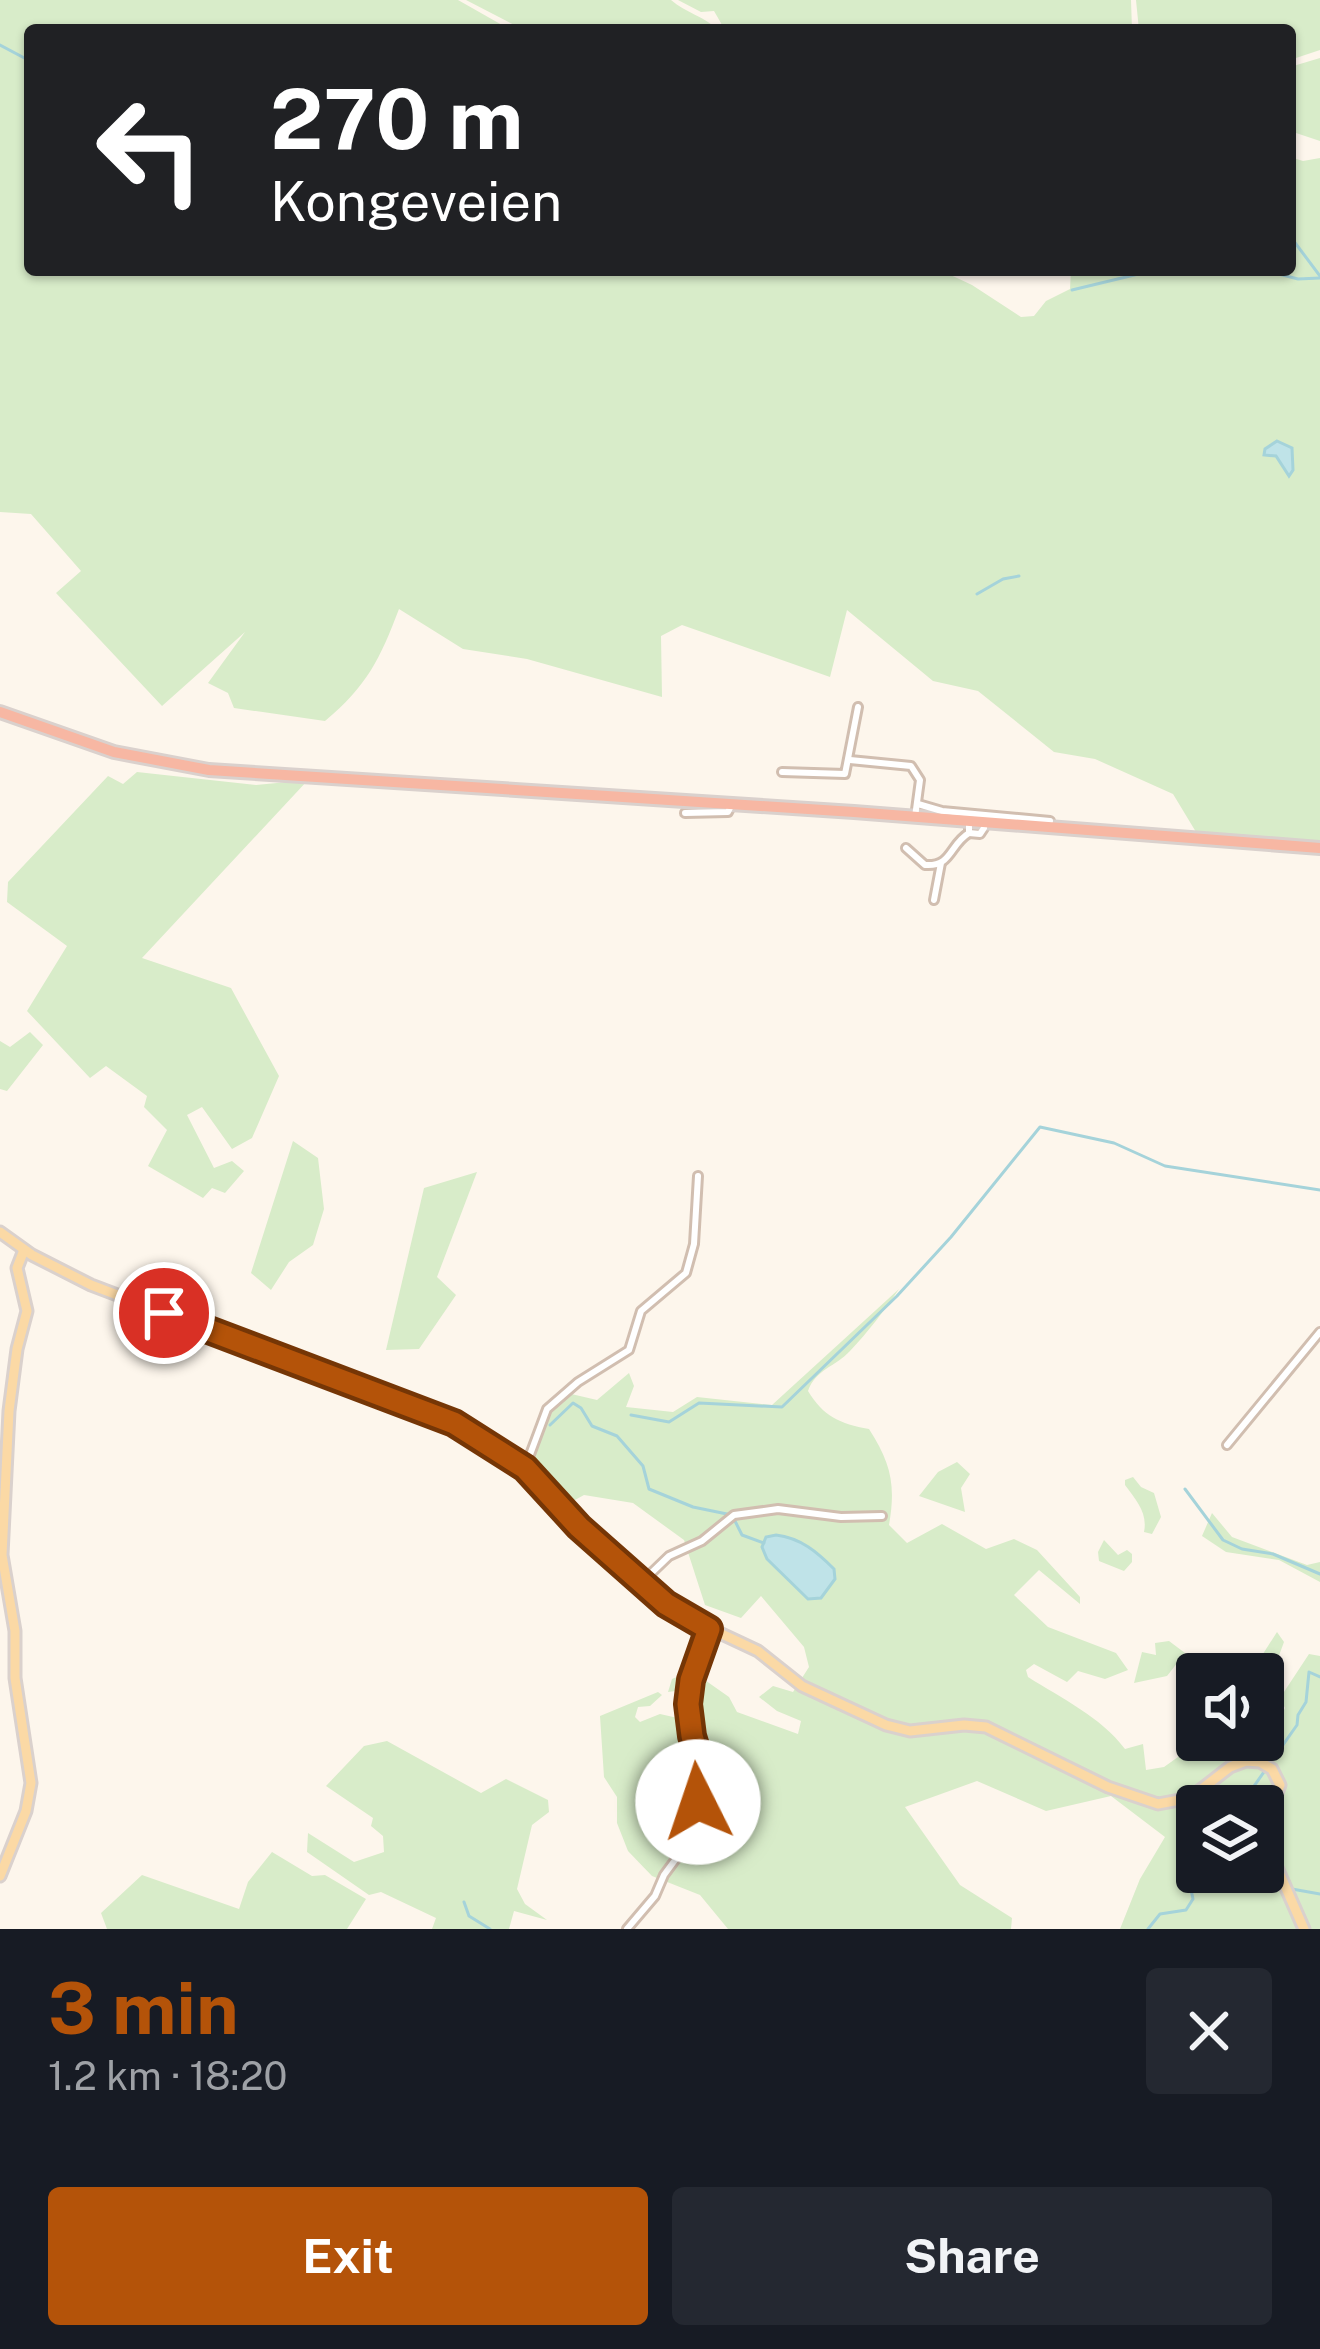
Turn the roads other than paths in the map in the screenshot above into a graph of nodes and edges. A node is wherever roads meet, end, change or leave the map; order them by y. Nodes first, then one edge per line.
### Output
1 (858, 706) dead end
2 (0, 712) edge
3 (850, 760) junction
4 (782, 772) dead end
5 (916, 810) junction
6 (1050, 821) dead end
7 (969, 827) junction
8 (984, 828) dead end
9 (906, 848) dead end
10 (1320, 848) edge
11 (941, 863) junction
12 (934, 900) dead end
13 (698, 1176) dead end
14 (0, 1232) edge
15 (24, 1250) junction
16 (1320, 1332) edge
17 (1227, 1444) dead end
18 (525, 1468) junction
19 (882, 1516) dead end
20 (642, 1582) junction
21 (709, 1629) junction
22 (1208, 1785) edge
23 (1277, 1785) edge
24 (1176, 1803) edge
25 (3, 1859) edge
26 (0, 1876) edge
27 (1284, 1886) edge
28 (1300, 1927) edge
29 (627, 1929) edge

1 - 3 street
2 - 5 highway
3 - 4 street
3 - 5 street
5 - 6 street
5 - 7 highway
7 - 8 street
7 - 10 highway
7 - 11 street
9 - 11 street
11 - 12 street
13 - 18 street
14 - 15 main road
15 - 18 main road
15 - 25 main road
16 - 17 street
18 - 20 main road
19 - 20 street
20 - 21 main road
21 - 24 main road
21 - 29 street
22 - 23 main road
25 - 26 main road
27 - 28 main road

